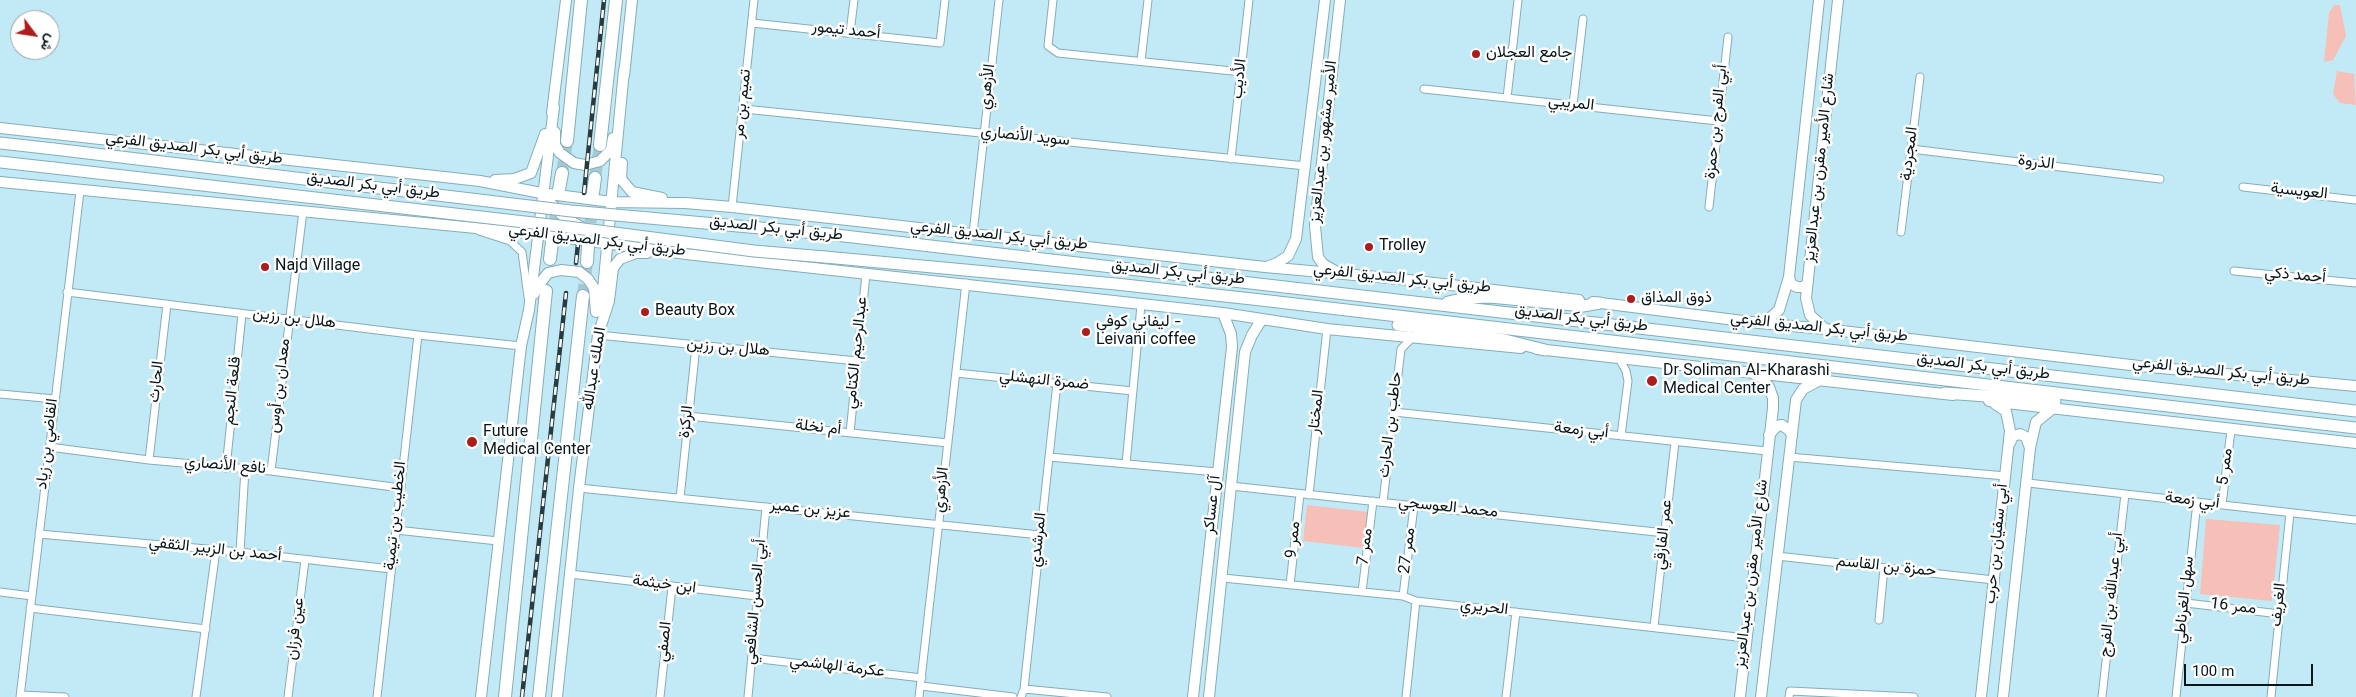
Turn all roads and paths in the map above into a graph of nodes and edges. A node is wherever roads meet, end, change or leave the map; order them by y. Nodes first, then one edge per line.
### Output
1 (566, 0) edge
2 (581, 0) edge
3 (616, 0) edge
4 (632, 0) edge
5 (754, 0) edge
6 (854, 0) edge
7 (945, 0) edge
8 (999, 0) edge
9 (1053, 0) edge
10 (1148, 0) edge
11 (1249, 0) edge
12 (1326, 0) edge
13 (1340, 0) edge
14 (1518, 0) edge
15 (1819, 0) edge
16 (1838, 0) edge
17 (1583, 19) dead end
18 (752, 23) junction
19 (850, 33) junction
20 (1728, 37) dead end
21 (1141, 61) junction
22 (1813, 66) junction
23 (1832, 68) junction
24 (624, 70) junction
25 (1242, 72) junction
26 (1920, 77) dead end
27 (1424, 89) dead end
28 (1507, 98) junction
29 (1573, 105) junction
30 (554, 106) junction
31 (744, 109) junction
32 (1718, 120) junction
33 (0, 128) edge
34 (984, 133) junction
35 (566, 141) tunnel mouth
36 (0, 143) edge
37 (600, 145) tunnel mouth
38 (1911, 150) junction
39 (1232, 159) junction
40 (0, 162) edge
41 (1306, 166) junction
42 (562, 174) tunnel mouth
43 (595, 178) tunnel mouth
44 (2160, 179) dead end
45 (480, 181) junction
46 (0, 182) edge
47 (2243, 187) dead end
48 (559, 190) tunnel mouth
49 (80, 191) junction
50 (542, 193) junction
51 (593, 193) tunnel mouth
52 (2356, 200) edge
53 (612, 202) junction
54 (685, 203) junction
55 (732, 207) junction
56 (1709, 207) dead end
57 (303, 211) junction
58 (580, 215) junction
59 (564, 217) junction
60 (467, 227) junction
61 (1297, 232) junction
62 (1901, 232) dead end
63 (538, 234) junction
64 (973, 234) junction
65 (1315, 234) junction
66 (552, 242) tunnel mouth
67 (608, 242) junction
68 (588, 246) tunnel mouth
69 (686, 254) junction
70 (550, 259) dead end
71 (587, 262) tunnel mouth
72 (1265, 267) junction
73 (2234, 271) dead end
74 (866, 274) junction
75 (1340, 274) junction
76 (1789, 277) junction
77 (1808, 282) junction
78 (966, 283) junction
79 (2356, 283) edge
80 (546, 291) dead end
81 (67, 292) junction
82 (583, 296) tunnel mouth
83 (1600, 303) junction
84 (167, 304) junction
85 (1441, 304) junction
86 (1141, 305) junction
87 (529, 310) junction
88 (242, 314) junction
89 (1223, 314) junction
90 (1376, 315) junction
91 (289, 319) junction
92 (1262, 320) junction
93 (1760, 323) junction
94 (1825, 328) junction
95 (1327, 329) junction
96 (1390, 334) junction
97 (418, 335) junction
98 (598, 335) junction
99 (1413, 337) junction
100 (521, 346) junction
101 (696, 346) junction
102 (1232, 347) junction
103 (1401, 349) junction
104 (1545, 350) junction
105 (1245, 352) junction
106 (1619, 358) junction
107 (857, 361) junction
108 (956, 373) junction
109 (1751, 373) junction
110 (1820, 380) junction
111 (1057, 383) junction
112 (2356, 386) edge
113 (1133, 391) junction
114 (1945, 393) junction
115 (0, 394) edge
116 (55, 399) junction
117 (1990, 401) junction
118 (2052, 409) junction
119 (1394, 412) junction
120 (2212, 412) junction
121 (2356, 412) edge
122 (688, 416) junction
123 (2356, 428) edge
124 (2231, 430) junction
125 (850, 433) junction
126 (1769, 434) junction
127 (1621, 436) junction
128 (1792, 436) junction
129 (1675, 442) junction
130 (948, 443) junction
131 (2010, 443) junction
132 (2356, 443) edge
133 (49, 447) junction
134 (2030, 448) junction
135 (1767, 452) junction
136 (1049, 457) junction
137 (1789, 457) junction
138 (149, 460) junction
139 (1126, 464) junction
140 (226, 468) junction
141 (245, 469) junction
142 (271, 471) junction
143 (1217, 472) junction
144 (2006, 476) junction
145 (2028, 483) junction
146 (1231, 486) junction
147 (400, 488) junction
148 (579, 488) junction
149 (1300, 494) junction
150 (1309, 494) junction
151 (2124, 494) junction
152 (680, 498) junction
153 (1373, 501) junction
154 (1383, 502) junction
155 (2197, 502) junction
156 (2222, 505) junction
157 (1414, 506) junction
158 (766, 507) junction
159 (2290, 513) junction
160 (2356, 520) edge
161 (940, 525) junction
162 (1211, 528) junction
163 (1227, 528) junction
164 (396, 530) junction
165 (1665, 533) junction
166 (39, 534) junction
167 (1040, 535) junction
168 (498, 541) junction
169 (216, 550) junction
170 (240, 552) junction
171 (1777, 556) junction
172 (305, 560) junction
173 (1884, 568) junction
174 (392, 570) junction
175 (570, 574) junction
176 (1223, 578) junction
177 (1994, 580) junction
178 (1290, 585) junction
179 (672, 587) junction
180 (0, 592) edge
181 (1362, 592) junction
182 (32, 596) junction
183 (757, 596) junction
184 (1403, 596) junction
185 (1416, 601) junction
186 (2186, 603) junction
187 (30, 608) junction
188 (1516, 612) junction
189 (2280, 614) junction
190 (1879, 620) dead end
191 (1654, 627) junction
192 (206, 629) junction
193 (1746, 638) junction
194 (752, 658) junction
195 (922, 678) junction
196 (921, 686) junction
197 (1024, 688) junction
198 (20, 696) edge
199 (65, 697) edge
200 (196, 697) edge
201 (288, 697) edge
202 (377, 697) edge
203 (481, 697) edge
204 (505, 697) edge
205 (539, 697) edge
206 (557, 697) edge
207 (660, 697) edge
208 (748, 697) edge
209 (919, 697) edge
210 (1013, 697) edge
211 (1021, 697) edge
212 (1107, 697) edge
213 (1193, 697) edge
214 (1209, 697) edge
215 (1406, 697) edge
216 (1506, 697) edge
217 (1740, 697) edge
218 (1761, 697) edge
219 (1789, 697) edge
220 (1914, 697) edge
221 (1981, 697) edge
222 (2003, 697) edge
223 (2102, 697) edge
224 (2176, 697) edge
225 (2271, 697) edge

1 - 30 street
2 - 35 highway
3 - 37 highway
4 - 24 street
5 - 18 street, تميم بن مر
6 - 19 street
7 - 19 street, أحمد تيمور
8 - 34 street, الأزهري
9 - 21 street
10 - 21 street
11 - 25 street, الأديب
12 - 41 street, الأمير مشهور بن عبدالعزيز
13 - 65 street, الأمير مشهور بن عبدالعزيز
14 - 28 street
15 - 22 street, شارع الأمير مقرن بن عبدالعزيز
16 - 23 street, شارع الأمير مقرن بن عبدالعزيز
17 - 29 street
18 - 19 street, أحمد تيمور
18 - 31 street, تميم بن مر
20 - 32 street, أبي الفرج بن حمزة
21 - 25 street
22 - 23 street
22 - 76 street, شارع الأمير مقرن بن عبدالعزيز
23 - 77 street, شارع الأمير مقرن بن عبدالعزيز
24 - 30 street
24 - 53 street
24 - 54 street
25 - 39 street, الأديب
26 - 38 street, المجردية
27 - 28 street, المريبي
28 - 29 street, المريبي
29 - 32 street, المريبي
30 - 45 street
30 - 50 street
31 - 34 street, سويد الأنصاري
31 - 55 street, تميم بن مر
32 - 56 street, أبي الفرج بن حمزة
33 - 45 street, طريق أبي بكر الصديق الفرعي
34 - 39 street, سويد الأنصاري
34 - 64 street, الأزهري
36 - 85 main road, طريق أبي بكر الصديق, bridge
38 - 44 street, الذروة
38 - 62 street, المجردية
39 - 41 street, سويد الأنصاري
40 - 90 main road, طريق أبي بكر الصديق, bridge
41 - 61 street, الأمير مشهور بن عبدالعزيز
42 - 48 highway
43 - 51 highway
45 - 50 street, طريق أبي بكر الصديق الفرعي
46 - 49 street, طريق أبي بكر الصديق الفرعي
47 - 52 street, العويسية
49 - 57 street, طريق أبي بكر الصديق الفرعي
49 - 81 street, القاضي بن زياد
50 - 53 street, طريق أبي بكر الصديق الفرعي
50 - 58 street
50 - 59 street
50 - 63 street
53 - 54 street, طريق أبي بكر الصديق الفرعي
53 - 58 street
53 - 67 street
54 - 55 street, طريق أبي بكر الصديق الفرعي
55 - 64 street, طريق أبي بكر الصديق الفرعي
57 - 60 street, طريق أبي بكر الصديق الفرعي
57 - 91 street, معدان بن أوس
58 - 59 street
58 - 67 street
59 - 63 street
59 - 67 street
60 - 63 street, طريق أبي بكر الصديق الفرعي
60 - 87 street
61 - 65 street
61 - 72 street, الأمير مشهور بن عبدالعزيز
63 - 67 street, طريق أبي بكر الصديق الفرعي
63 - 87 street
64 - 72 street, طريق أبي بكر الصديق الفرعي
65 - 75 street, الأمير مشهور بن عبدالعزيز
66 - 70 highway
67 - 69 street, طريق أبي بكر الصديق الفرعي
67 - 98 street
68 - 71 highway
69 - 74 street, طريق أبي بكر الصديق الفرعي
69 - 98 street, الملك عبدالله
72 - 75 street, طريق أبي بكر الصديق الفرعي
73 - 79 street, أحمد ذكي
74 - 78 street, طريق أبي بكر الصديق الفرعي
74 - 107 street, عبدالرحيم الكتامي
75 - 83 street, طريق أبي بكر الصديق الفرعي
76 - 77 street
76 - 93 street, شارع الأمير مقرن بن عبدالعزيز
77 - 94 street, شارع الأمير مقرن بن عبدالعزيز
78 - 86 street, طريق أبي بكر الصديق الفرعي
78 - 108 street, الأزهري
80 - 204 highway
81 - 84 street, هلال بن رزين
81 - 116 street, القاضي بن زياد
82 - 205 highway, الملك عبدالله
83 - 85 main road
83 - 93 street, طريق أبي بكر الصديق الفرعي
84 - 88 street, هلال بن رزين
84 - 138 street, الحارث
85 - 121 main road, طريق أبي بكر الصديق
86 - 89 street, طريق أبي بكر الصديق الفرعي
86 - 113 street
87 - 98 street
87 - 100 street
88 - 91 street, هلال بن رزين
88 - 140 street, قلعة النجم
89 - 92 street, طريق أبي بكر الصديق الفرعي
89 - 102 street, آل عساكر
90 - 104 main road
90 - 120 main road, طريق أبي بكر الصديق
91 - 97 street, هلال بن رزين
91 - 142 street, معدان بن أوس
92 - 95 street, طريق أبي بكر الصديق الفرعي
92 - 105 street, آل عساكر
93 - 94 street, طريق أبي بكر الصديق الفرعي
94 - 112 street, طريق أبي بكر الصديق الفرعي
95 - 96 street, طريق أبي بكر الصديق الفرعي
95 - 150 street, المختار
96 - 99 street, طريق أبي بكر الصديق الفرعي
96 - 103 street, حاطب بن الحارث
97 - 100 street, هلال بن رزين
97 - 147 street, الخطيب بن تيمية
98 - 101 street, هلال بن رزين
98 - 148 street, الملك عبدالله
99 - 103 street, حاطب بن الحارث
99 - 104 street, طريق أبي بكر الصديق الفرعي
100 - 168 street
101 - 107 street, هلال بن رزين
101 - 122 street, الركزة
102 - 105 street
102 - 143 street, آل عساكر
103 - 119 street, حاطب بن الحارث
104 - 106 street, طريق أبي بكر الصديق الفرعي
105 - 146 street, آل عساكر
106 - 109 street, طريق أبي بكر الصديق الفرعي
106 - 127 street
107 - 125 street, عبدالرحيم الكتامي
108 - 111 street, ضمرة النهشلي
108 - 130 street, الأزهري
109 - 110 street, طريق أبي بكر الصديق الفرعي
109 - 126 street, شارع الأمير مقرن بن عبدالعزيز
110 - 114 street, طريق أبي بكر الصديق الفرعي
110 - 128 street, شارع الأمير مقرن بن عبدالعزيز
111 - 113 street, ضمرة النهشلي
111 - 136 street, المرشدي
113 - 139 street
114 - 117 street, طريق أبي بكر الصديق الفرعي
114 - 120 main road
115 - 116 street
116 - 133 street, القاضي بن زياد
117 - 118 street, طريق أبي بكر الصديق الفرعي
117 - 131 street, أبي سفيان بن حرب
118 - 124 street, طريق أبي بكر الصديق الفرعي
118 - 134 street, أبي سفيان بن حرب
119 - 127 street, أبي زمعة
119 - 154 street, حاطب بن الحارث
120 - 123 main road, طريق أبي بكر الصديق
122 - 125 street, أم نخلة
122 - 152 street, الركزة
124 - 132 street, طريق أبي بكر الصديق الفرعي
124 - 156 street, ممر 5
125 - 130 street, أم نخلة
126 - 128 street
126 - 135 street, شارع الأمير مقرن بن عبدالعزيز
127 - 129 street, أبي زمعة
128 - 137 street, شارع الأمير مقرن بن عبدالعزيز
129 - 135 street, أبي زمعة
129 - 165 street, عمر الفارقي
130 - 161 street, الأزهري
131 - 134 street
131 - 144 street, أبي سفيان بن حرب
133 - 138 street, نافع الأنصاري
133 - 166 street, القاضي بن زياد
134 - 145 street, أبي سفيان بن حرب
135 - 193 street, شارع الأمير مقرن بن عبدالعزيز
136 - 139 street
136 - 167 street, المرشدي
137 - 144 street
137 - 171 street, شارع الأمير مقرن بن عبدالعزيز
138 - 140 street, نافع الأنصاري
139 - 143 street
140 - 141 street, نافع الأنصاري
141 - 142 street, نافع الأنصاري
141 - 170 street
142 - 147 street, نافع الأنصاري
143 - 162 street, آل عساكر
144 - 177 street, أبي سفيان بن حرب
145 - 151 street, أبي زمعة
145 - 222 street, أبي سفيان بن حرب
146 - 149 street, محمد العوسجي
146 - 163 street, آل عساكر
147 - 164 street, الخطيب بن تيمية
148 - 152 street, عزيز بن عمير
148 - 175 street, الملك عبدالله
149 - 150 street, محمد العوسجي
149 - 178 street, ممر 9
150 - 153 street, محمد العوسجي
151 - 155 street, أبي زمعة
151 - 223 street, أبي عبدالله بن الفرج
152 - 158 street, عزيز بن عمير
153 - 154 street, محمد العوسجي
153 - 181 street, ممر 7
154 - 157 street, محمد العوسجي
155 - 156 street, أبي زمعة
155 - 186 street, سهل الغرناطي
156 - 159 street, أبي زمعة
157 - 165 street, محمد العوسجي
157 - 184 street, ممر 27
158 - 161 street, عزيز بن عمير
158 - 183 street, أبي الحسن الشافعي
159 - 160 street, أبي زمعة
159 - 189 street, الغريف
161 - 167 street, عزيز بن عمير
161 - 195 street, الأزهري
162 - 163 street
162 - 213 street, آل عساكر
163 - 176 street, آل عساكر
164 - 168 street
164 - 174 street, الخطيب بن تيمية
165 - 191 street, عمر الفارقي
166 - 169 street, أحمد بن الزبير الثقفي
166 - 182 street, القاضي بن زياد
167 - 197 street, المرشدي
168 - 203 street
169 - 170 street, أحمد بن الزبير الثقفي
169 - 192 street
170 - 172 street, أحمد بن الزبير الثقفي
171 - 173 street, حمزة بن القاسم
171 - 218 street, شارع الأمير مقرن بن عبدالعزيز
172 - 174 street, أحمد بن الزبير الثقفي
172 - 201 street, عين فرزان
173 - 177 street, حمزة بن القاسم
173 - 190 street
174 - 202 street, الخطيب بن تيمية
175 - 179 street, ابن خيثمة
175 - 206 street, الملك عبدالله
176 - 178 street, الحريري
176 - 214 street, آل عساكر
177 - 221 street, أبي سفيان بن حرب
178 - 181 street, الحريري
179 - 183 street, ابن خيثمة
179 - 207 street, الصفي
180 - 182 street
181 - 184 street, الحريري
182 - 187 street, القاضي بن زياد
183 - 194 street, أبي الحسن الشافعي
184 - 185 street, الحريري
185 - 188 street, الحريري
185 - 215 street
186 - 189 street, ممر 16
186 - 224 street, سهل الغرناطي
187 - 192 street
187 - 198 street, القاضي بن زياد
188 - 191 street, الحريري
188 - 216 street
189 - 225 street, الغريف
191 - 193 street, الحريري
192 - 200 street
193 - 217 street, شارع الأمير مقرن بن عبدالعزيز
194 - 195 street, عكرمة الهاشمي
194 - 208 street, أبي الحسن الشافعي
195 - 196 street, الأزهري
196 - 209 street, الأزهري
196 - 210 street
197 - 211 street, المرشدي
197 - 212 street
198 - 199 street
219 - 220 street

